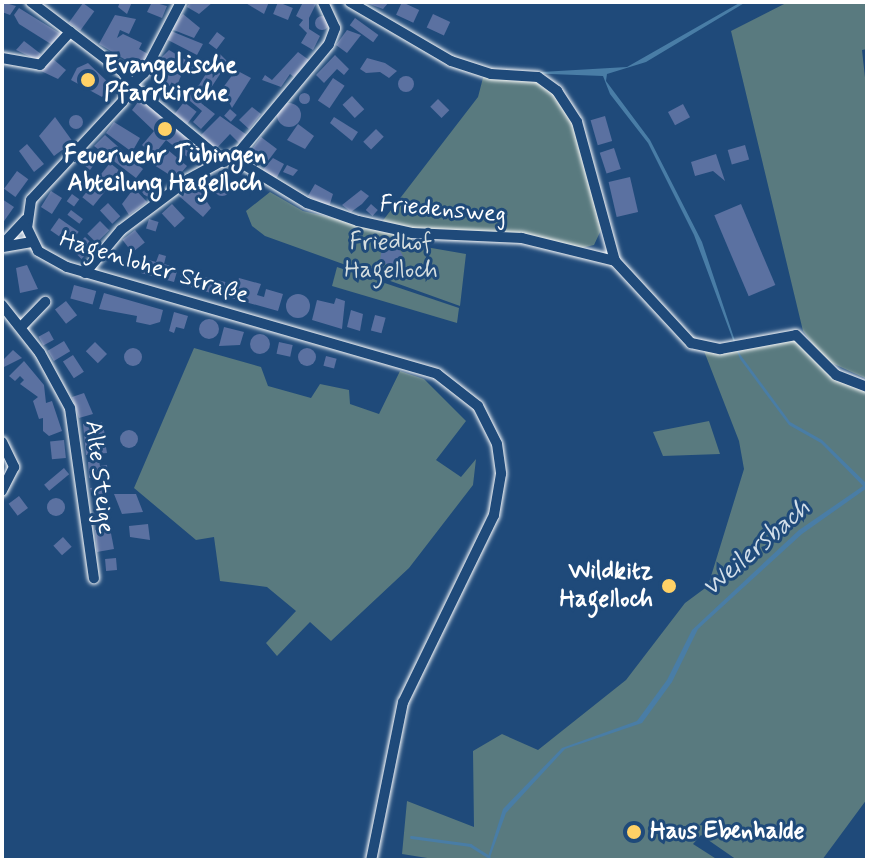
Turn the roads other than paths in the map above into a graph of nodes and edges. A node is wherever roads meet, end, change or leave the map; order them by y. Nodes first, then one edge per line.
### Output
1 (31, 2) edge
2 (181, 2) edge
3 (323, 2) edge
4 (350, 2) edge
5 (70, 32) junction
6 (2, 58) edge
7 (131, 85) junction
8 (228, 160) junction
9 (26, 219) junction
10 (606, 232) junction
11 (32, 242) junction
12 (2, 248) edge
13 (588, 255) junction
14 (615, 261) junction
15 (85, 273) junction
16 (45, 302) dead end
17 (2, 305) edge
18 (21, 327) junction
19 (867, 387) edge
20 (2, 442) edge
21 (2, 491) edge
22 (94, 578) dead end
23 (371, 860) edge

1 - 5 street, Friedensweg
2 - 7 street
3 - 8 street
4 - 10 street
5 - 6 street
5 - 7 street, Friedensweg
7 - 8 street, Friedensweg
7 - 9 street
8 - 13 street, Friedensweg
8 - 15 street
9 - 11 street, Hagenloher Straße
9 - 12 street
10 - 13 street
10 - 14 street
11 - 12 street
11 - 15 street, Hagenloher Straße
13 - 14 street, Friedensweg
14 - 19 street
15 - 23 street, Hagenloher Straße
16 - 18 street
17 - 18 street, Alte Steige
18 - 22 street, Alte Steige
20 - 21 street

